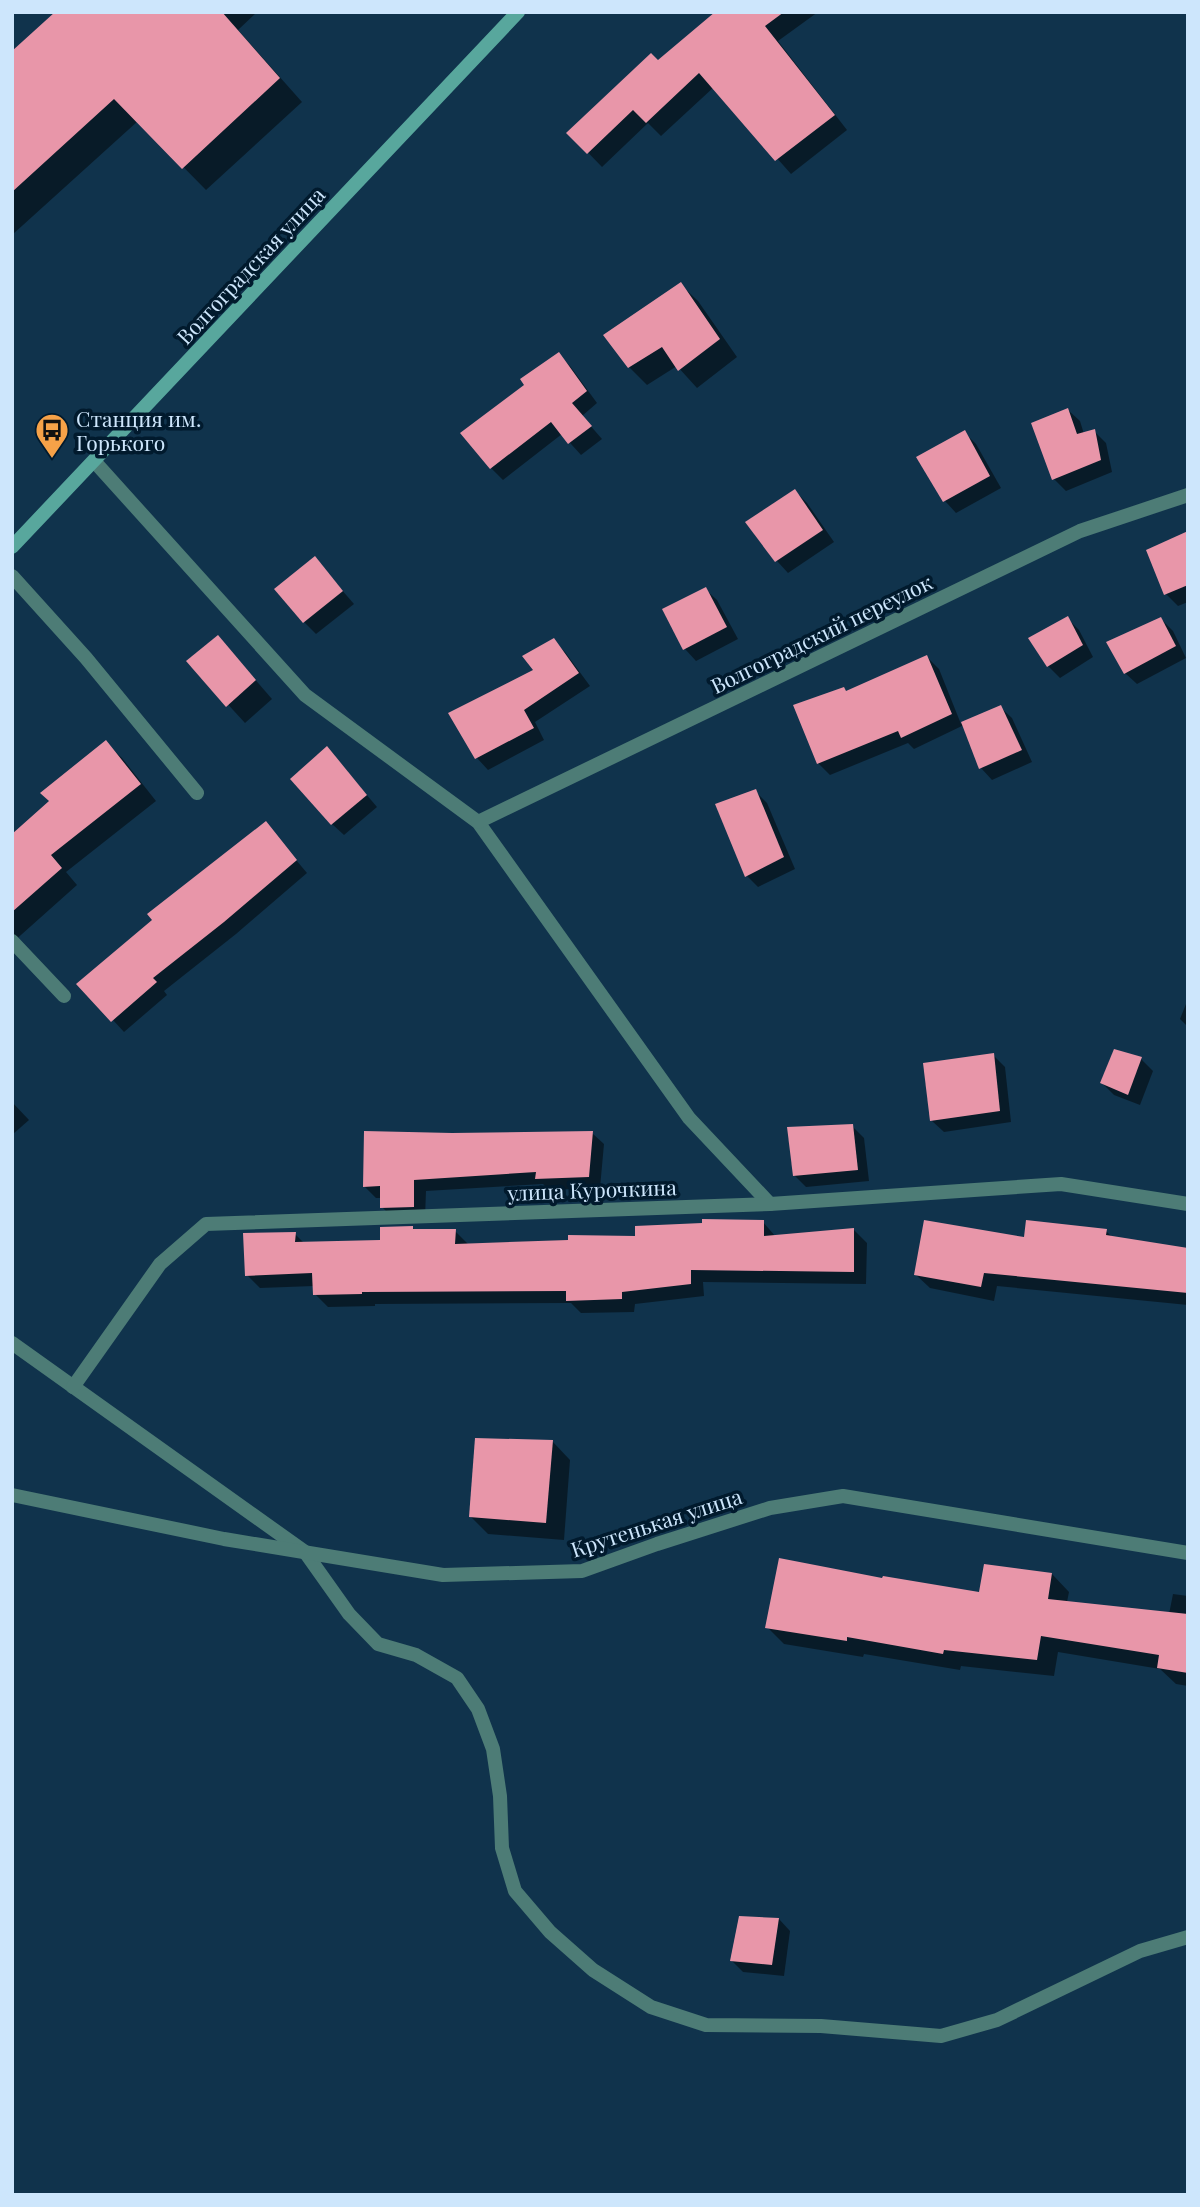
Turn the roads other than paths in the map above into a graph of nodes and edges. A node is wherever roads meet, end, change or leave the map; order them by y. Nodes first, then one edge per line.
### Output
1 (518, 12) edge
2 (93, 461) junction
3 (1188, 495) edge
4 (12, 547) edge
5 (12, 576) edge
6 (197, 793) dead end
7 (478, 822) junction
8 (12, 941) edge
9 (64, 996) dead end
10 (770, 1204) junction
11 (1188, 1204) edge
12 (12, 1343) edge
13 (73, 1387) junction
14 (12, 1495) edge
15 (306, 1552) junction
16 (1188, 1553) edge
17 (1188, 1937) edge

1 - 2 main road, Волгоградская улица
2 - 4 main road, Волгоградская улица
2 - 7 street
3 - 7 street, Волгоградский переулок
5 - 6 street
7 - 10 street
8 - 9 street
10 - 11 street, улица Курочкина
10 - 13 street, улица Курочкина
12 - 13 street
13 - 15 street
14 - 15 street, Крутенькая улица
15 - 16 street, Крутенькая улица
15 - 17 street

